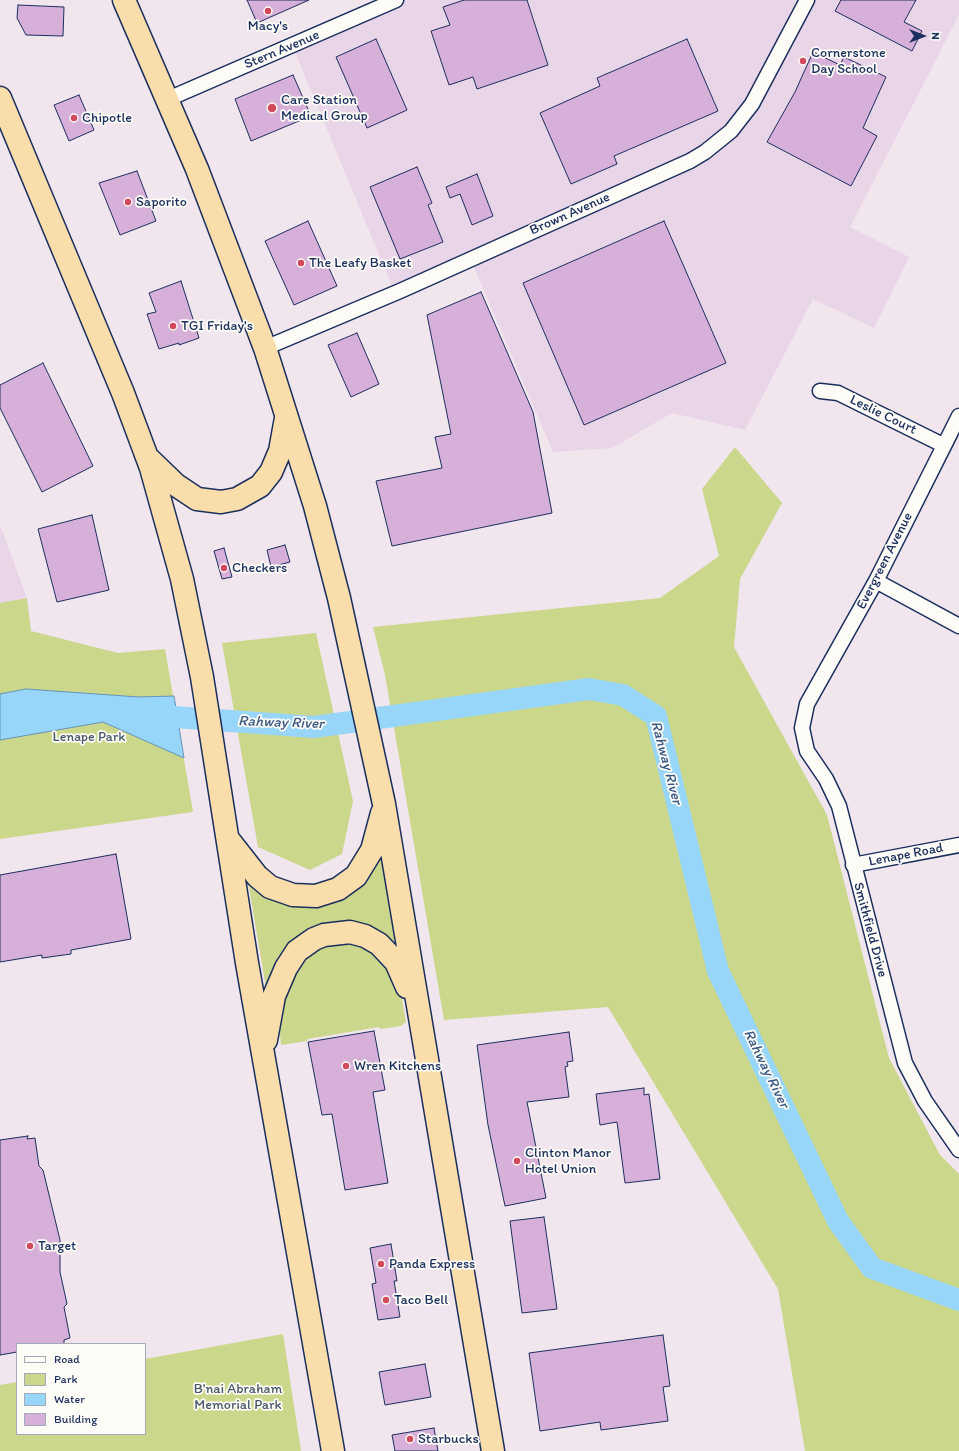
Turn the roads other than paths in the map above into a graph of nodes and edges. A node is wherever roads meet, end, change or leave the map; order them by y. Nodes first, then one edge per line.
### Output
1 (124, 0) edge
2 (396, 0) edge
3 (807, 0) edge
4 (0, 98) edge
5 (168, 99) junction
6 (265, 348) junction
7 (820, 391) dead end
8 (287, 415) junction
9 (959, 416) edge
10 (943, 445) junction
11 (147, 457) junction
12 (876, 581) junction
13 (959, 626) edge
14 (807, 704) joint
15 (384, 804) junction
16 (226, 837) junction
17 (959, 844) edge
18 (853, 865) junction
19 (419, 1014) junction
20 (264, 1056) junction
21 (959, 1150) edge
22 (333, 1451) edge
23 (493, 1451) edge

1 - 5 highway
2 - 5 street, Stern Avenue
3 - 6 street, Brown Avenue
4 - 11 highway
5 - 6 highway
6 - 8 highway
7 - 10 street, Leslie Court
8 - 11 highway
8 - 15 highway
9 - 10 street, Evergreen Avenue
10 - 12 street, Evergreen Avenue
11 - 16 highway
12 - 13 street
12 - 14 street, Evergreen Avenue
14 - 18 street, Smithfield Drive
15 - 16 highway
15 - 19 highway
16 - 20 highway
17 - 18 street, Lenape Road
18 - 21 street, Smithfield Drive
19 - 20 highway
19 - 23 highway
20 - 22 highway

